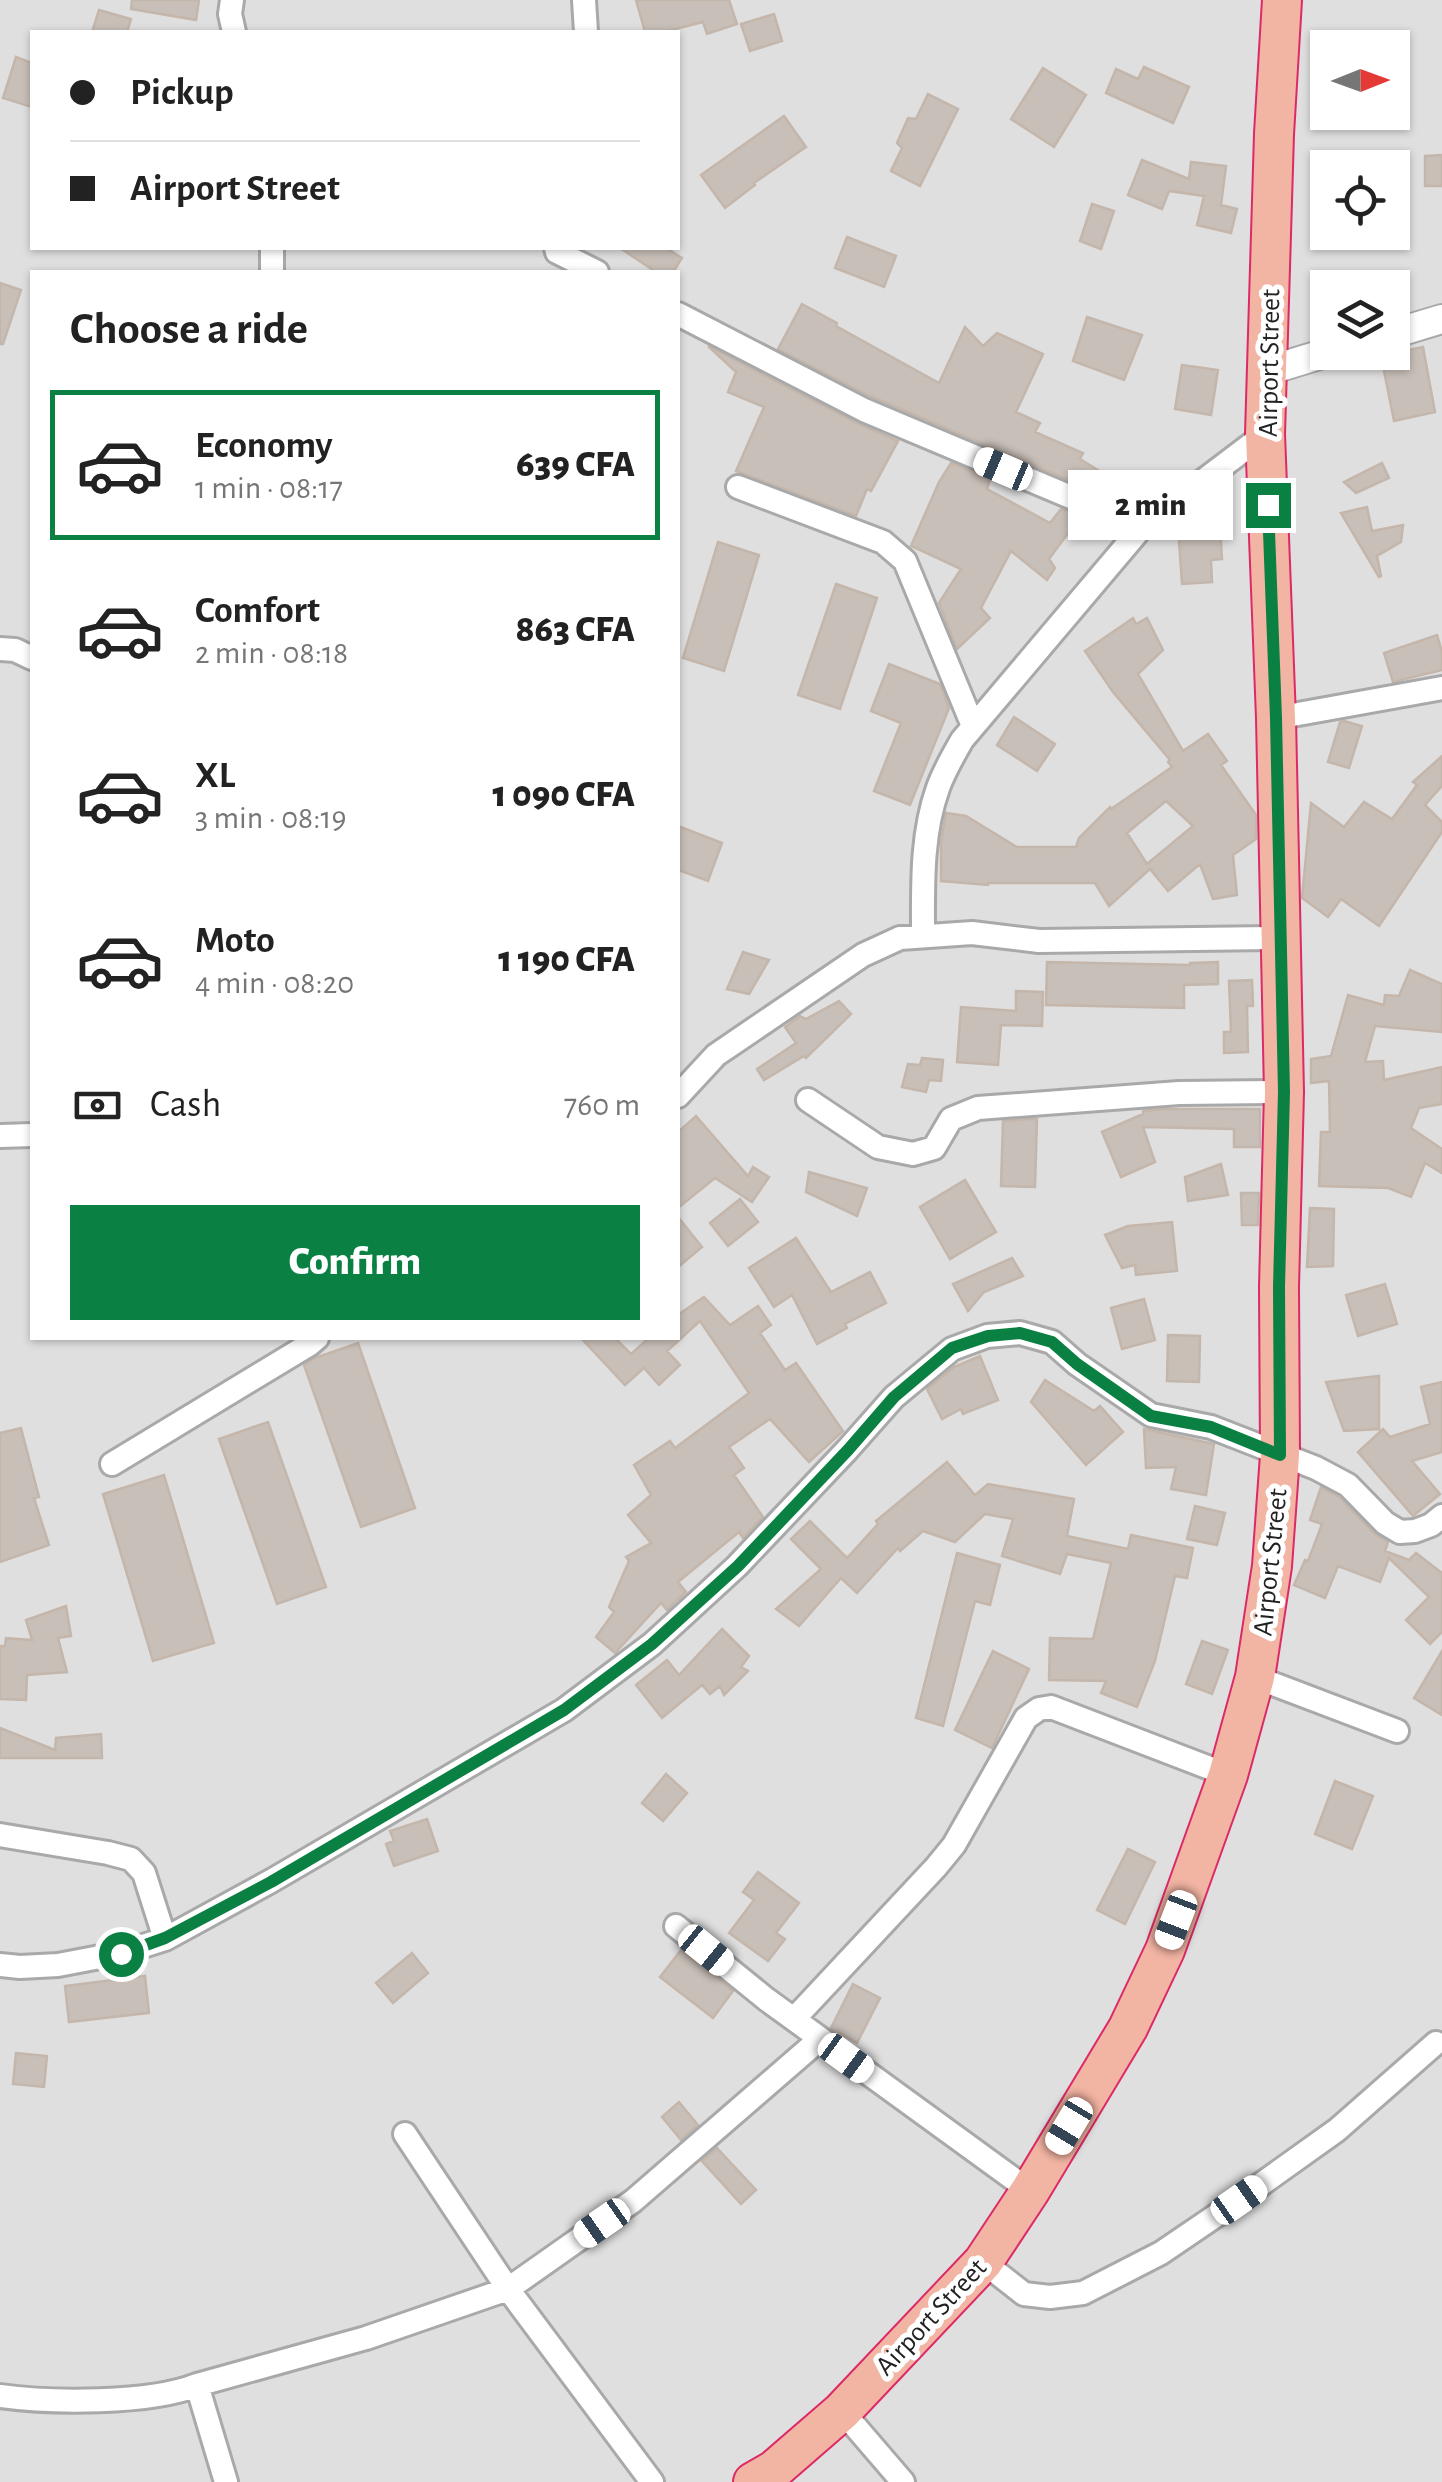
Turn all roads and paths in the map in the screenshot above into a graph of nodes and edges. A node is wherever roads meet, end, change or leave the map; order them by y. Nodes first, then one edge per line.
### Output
1 (232, 0) edge
2 (584, 0) edge
3 (1282, 0) edge
4 (234, 30) edge
5 (586, 30) edge
6 (556, 250) edge
7 (592, 270) edge
8 (680, 315) edge
9 (1442, 319) edge
10 (1410, 329) edge
11 (1310, 358) edge
12 (1267, 371) junction
13 (1264, 434) junction
14 (738, 487) dead end
15 (1142, 527) junction
16 (0, 649) edge
17 (30, 657) edge
18 (1442, 688) edge
19 (1276, 718) junction
20 (973, 726) junction
21 (923, 935) junction
22 (1279, 938) junction
23 (1284, 1092) junction
24 (680, 1094) edge
25 (808, 1100) dead end
26 (0, 1136) edge
27 (30, 1136) edge
28 (314, 1340) edge
29 (1280, 1455) junction
30 (112, 1464) dead end
31 (1442, 1516) edge
32 (1255, 1677) junction
33 (1397, 1731) dead end
34 (1228, 1775) junction
35 (0, 1834) edge
36 (676, 1926) dead end
37 (165, 1938) junction
38 (0, 1964) edge
39 (794, 2019) junction
40 (1440, 2038) edge
41 (820, 2039) junction
42 (405, 2134) dead end
43 (1030, 2191) junction
44 (983, 2262) junction
45 (508, 2289) junction
46 (197, 2385) junction
47 (0, 2396) edge
48 (842, 2411) junction
49 (226, 2482) edge
50 (652, 2482) edge
51 (753, 2482) edge
52 (904, 2482) edge

1 - 4 street
2 - 5 street
3 - 12 highway, Airport Street
6 - 7 street
8 - 15 street
9 - 10 street
11 - 12 street
12 - 13 highway, Airport Street
13 - 15 street
13 - 19 highway, Airport Street
14 - 20 street
15 - 20 street
16 - 17 street
18 - 19 street
19 - 22 highway, Airport Street
20 - 21 street
21 - 22 street
21 - 24 street
22 - 23 highway, Airport Street
23 - 25 street
23 - 29 highway, Airport Street
26 - 27 street
28 - 30 street
29 - 31 street
29 - 32 highway, Airport Street
29 - 37 street
32 - 33 street
32 - 34 highway, Airport Street
34 - 39 street
34 - 43 highway, Airport Street
35 - 37 street
36 - 39 street
37 - 38 street
39 - 41 street
40 - 44 street
41 - 43 street
41 - 45 street
42 - 45 street
43 - 44 highway, Airport Street
44 - 48 highway, Airport Street
45 - 46 street
45 - 50 street
46 - 47 street
46 - 49 street
48 - 51 highway, Airport Street
48 - 52 street

